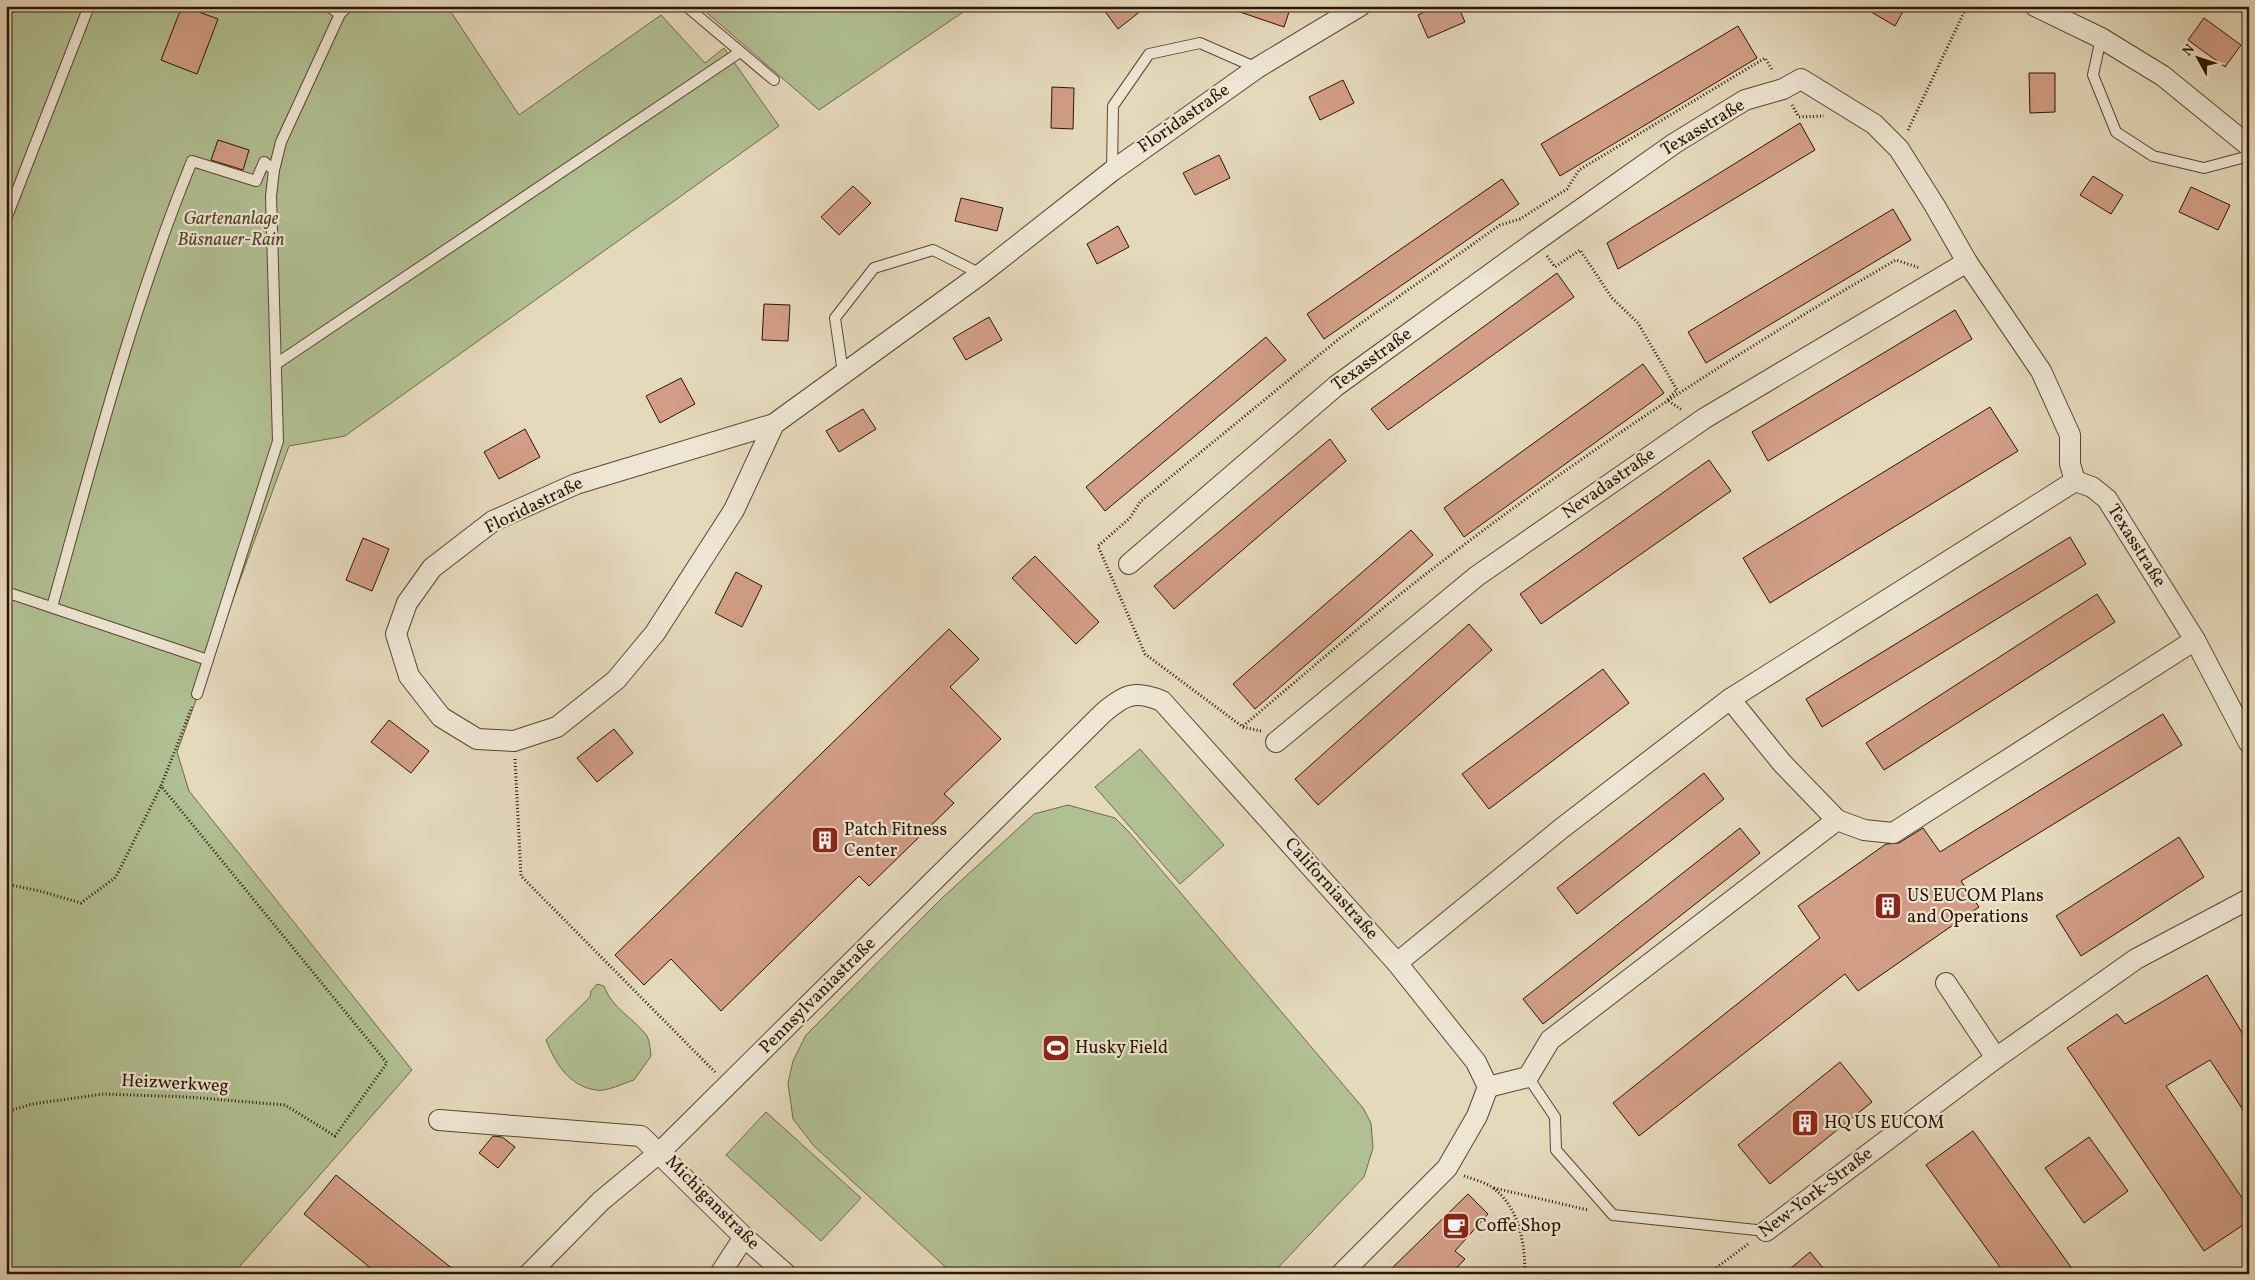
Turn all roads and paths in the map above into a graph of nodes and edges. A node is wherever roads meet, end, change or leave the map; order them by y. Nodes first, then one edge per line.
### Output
1 (89, 6) edge
2 (328, 6) edge
3 (348, 6) edge
4 (686, 6) edge
5 (1360, 6) edge
6 (1967, 6) edge
7 (2035, 6) edge
8 (340, 14) junction
9 (2101, 38) junction
10 (740, 52) junction
11 (1257, 68) junction
12 (774, 80) dead end
13 (2249, 146) edge
14 (1899, 149) junction
15 (2249, 156) edge
16 (274, 170) junction
17 (1112, 171) junction
18 (6, 219) edge
19 (1520, 219) dead end
20 (1536, 241) junction
21 (1967, 262) junction
22 (980, 274) junction
23 (276, 364) junction
24 (843, 373) junction
25 (1699, 422) junction
26 (774, 424) junction
27 (2075, 481) junction
28 (1129, 564) dead end
29 (6, 592) edge
30 (52, 607) junction
31 (2195, 640) junction
32 (1145, 654) dead end
33 (208, 660) junction
34 (197, 694) joint
35 (1730, 699) junction
36 (1162, 701) joint
37 (1279, 739) joint
38 (514, 740) junction
39 (2249, 743) edge
40 (161, 786) junction
41 (1837, 820) junction
42 (6, 884) edge
43 (2249, 899) edge
44 (1397, 963) junction
45 (1946, 983) dead end
46 (1996, 1058) junction
47 (1528, 1077) junction
48 (728, 1085) junction
49 (1488, 1087) junction
50 (6, 1112) edge
51 (439, 1120) dead end
52 (660, 1152) junction
53 (1446, 1168) junction
54 (1492, 1188) junction
55 (1612, 1215) junction
56 (1766, 1231) junction
57 (744, 1237) junction
58 (529, 1274) edge
59 (720, 1274) edge
60 (786, 1274) edge
61 (1341, 1274) edge
62 (1525, 1274) edge
63 (1708, 1274) edge

1 - 18 lane
2 - 8 lane
3 - 8 lane
4 - 10 lane
5 - 11 street, Floridastraße
6 - 14 path
7 - 9 street
8 - 16 lane
9 - 13 street
9 - 15 lane
10 - 12 lane
10 - 23 lane
11 - 17 street, Floridastraße
11 - 17 lane, Floridastraße
14 - 20 street, Texasstraße
14 - 21 street, Texasstraße
16 - 23 lane
16 - 30 lane
17 - 22 street, Floridastraße
19 - 20 path
20 - 25 path
20 - 28 street, Texasstraße
21 - 25 street, Nevadastraße
21 - 27 street, Texasstraße
22 - 24 street, Floridastraße
22 - 24 lane
23 - 33 lane
24 - 26 street, Floridastraße
25 - 37 street, Nevadastraße
26 - 38 street, Floridastraße
26 - 38 street, Floridastraße
27 - 31 street, Texasstraße
27 - 35 street
29 - 30 lane
30 - 33 lane
31 - 39 street, Texasstraße
31 - 41 street
32 - 37 path
33 - 34 lane
34 - 40 path
35 - 41 street
35 - 44 street
36 - 44 street, Californiastraße
36 - 48 street, Pennsylvaniastraße
38 - 48 path
40 - 42 path
40 - 50 path, Heizwerkweg
41 - 47 street
43 - 46 street, New-York-Straße
44 - 49 street, Californiastraße
45 - 46 street
46 - 56 street, New-York-Straße
47 - 49 street
47 - 55 lane
48 - 52 street, Pennsylvaniastraße
49 - 53 street
51 - 52 street, Michiganstraße
52 - 57 street, Michiganstraße
52 - 58 street, Pennsylvaniastraße
53 - 54 path
53 - 61 street
54 - 55 path
54 - 62 path
55 - 56 lane
56 - 63 path, New-York-Straße
57 - 59 street
57 - 60 street, Michiganstraße

